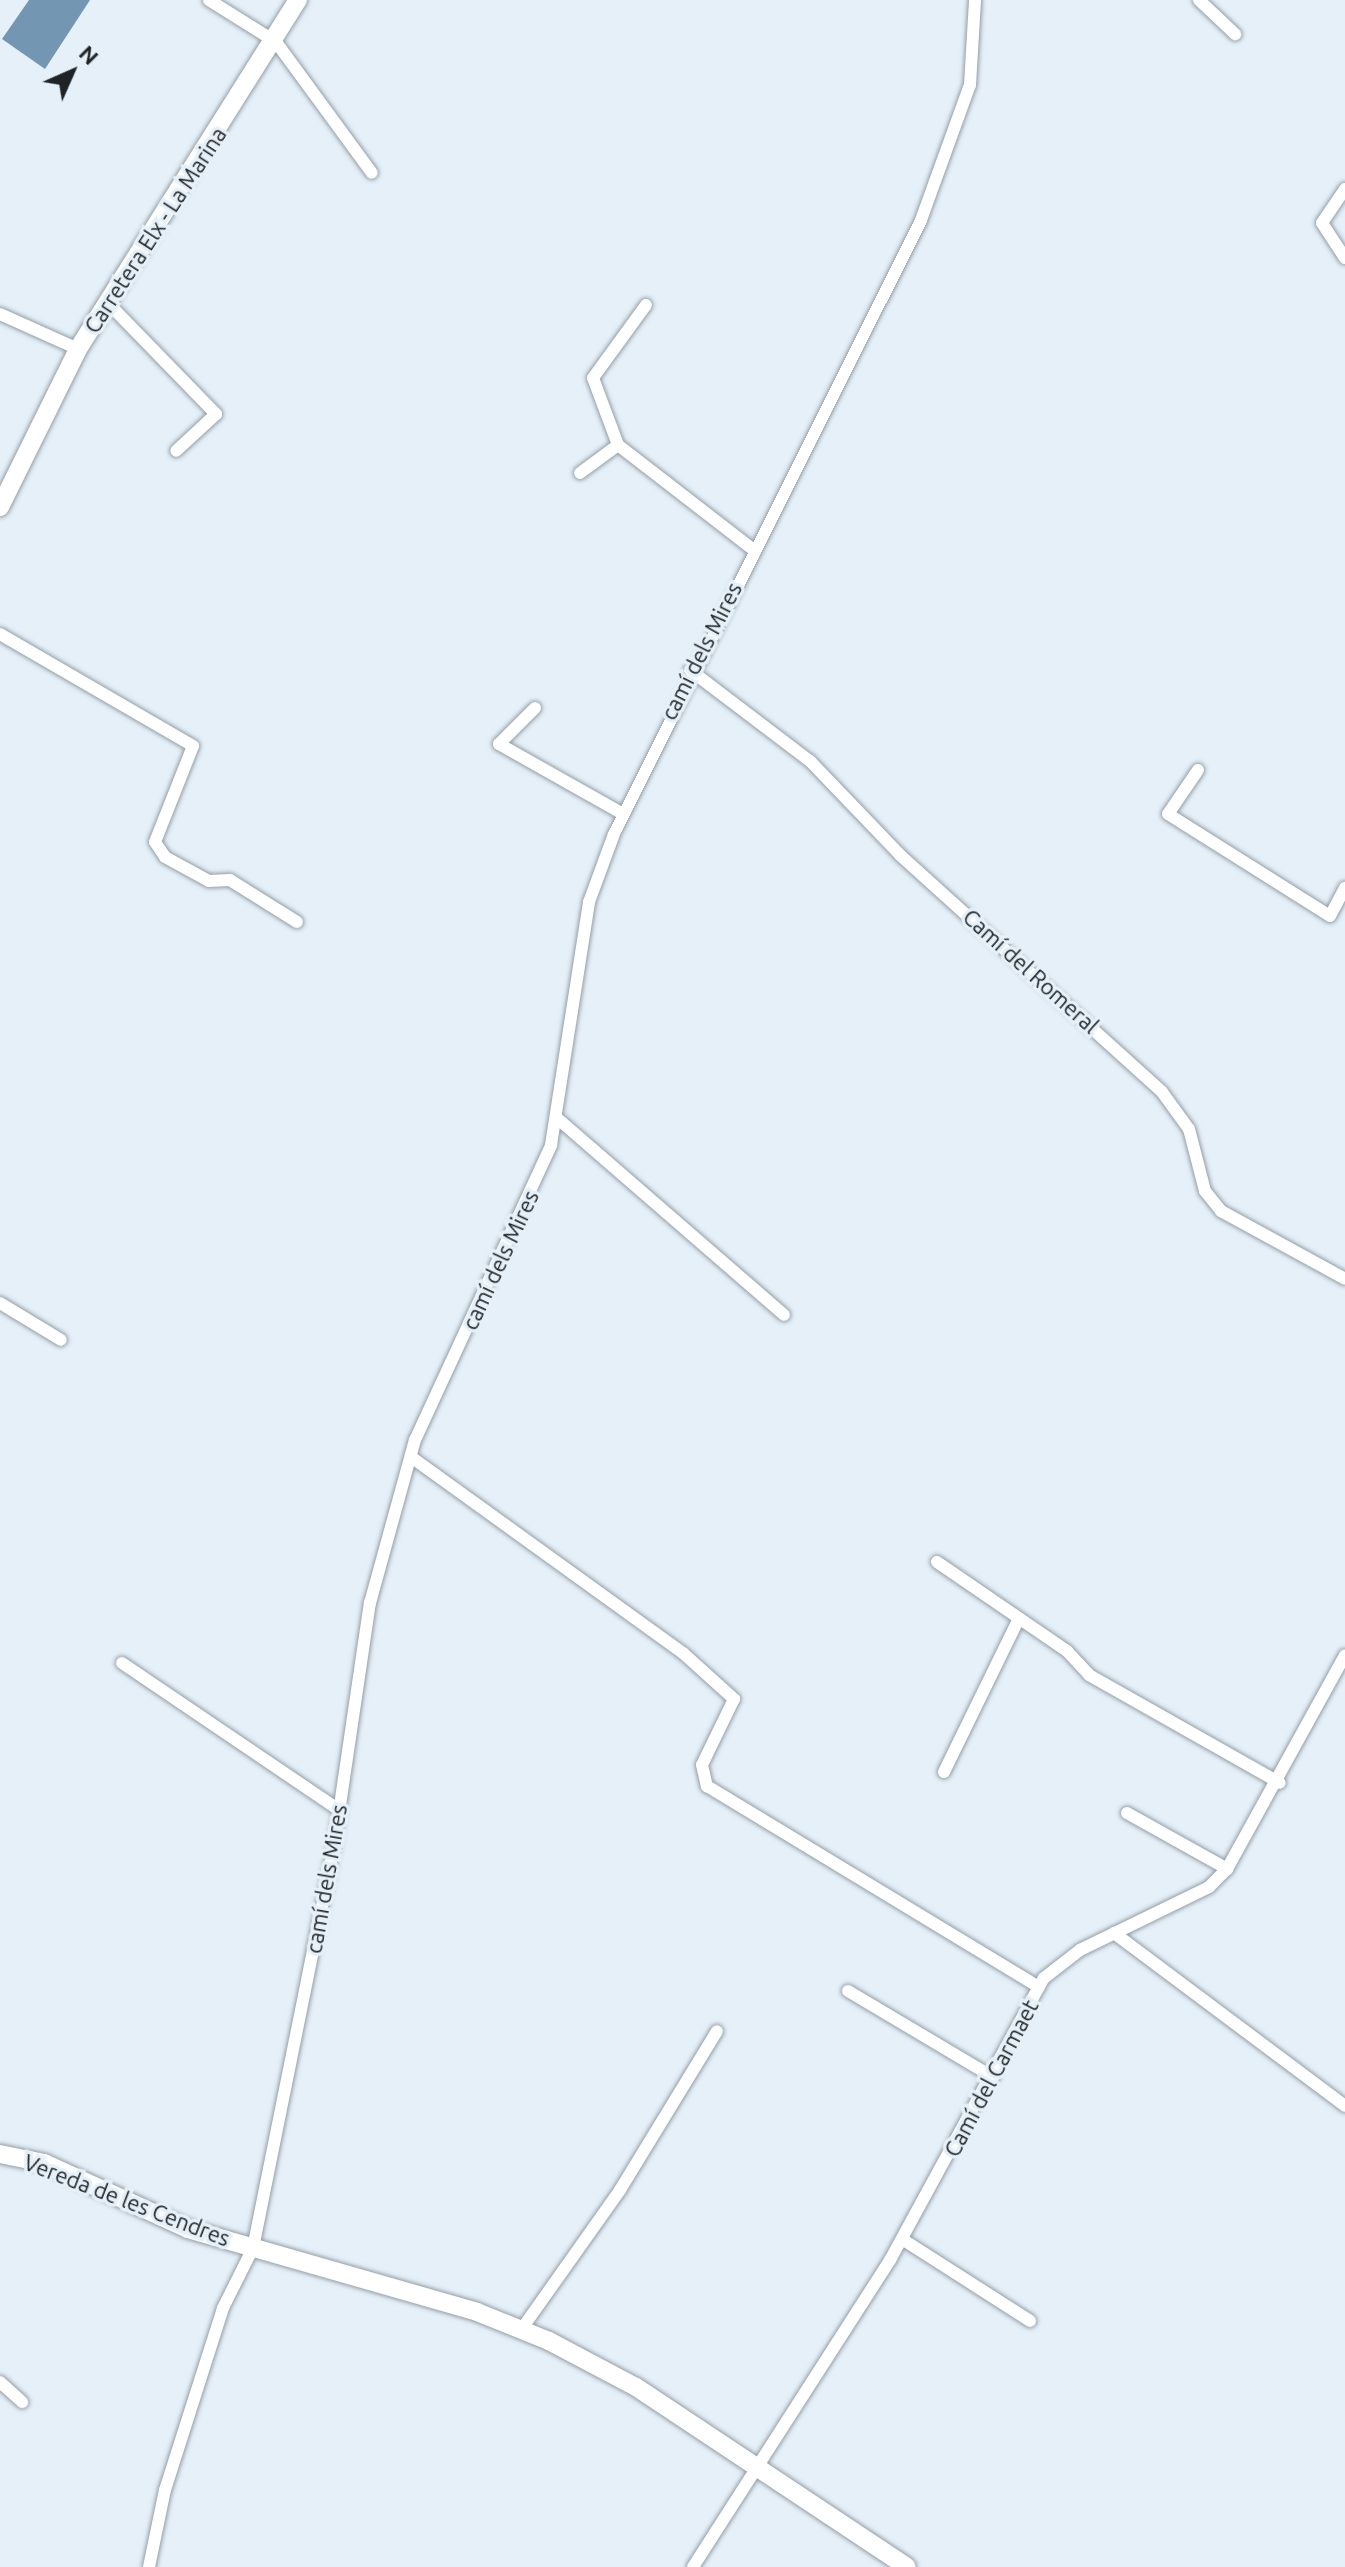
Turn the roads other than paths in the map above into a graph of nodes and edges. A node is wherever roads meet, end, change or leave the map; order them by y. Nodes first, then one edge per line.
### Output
1 (209, 0) edge
2 (298, 0) edge
3 (975, 0) edge
4 (1199, 0) edge
5 (1235, 34) dead end
6 (276, 42) junction
7 (372, 173) dead end
8 (1345, 189) edge
9 (1345, 258) edge
10 (106, 301) junction
11 (646, 305) dead end
12 (0, 314) edge
13 (78, 349) junction
14 (618, 445) junction
15 (176, 451) dead end
16 (580, 473) dead end
17 (1, 503) edge
18 (754, 550) junction
19 (0, 634) edge
20 (690, 670) junction
21 (535, 708) dead end
22 (1198, 770) dead end
23 (623, 814) junction
24 (1345, 888) edge
25 (297, 922) dead end
26 (558, 1119) junction
27 (1345, 1279) edge
28 (0, 1303) edge
29 (784, 1315) dead end
30 (61, 1340) dead end
31 (411, 1457) junction
32 (937, 1562) dead end
33 (1019, 1618) junction
34 (1345, 1655) edge
35 (122, 1663) dead end
36 (944, 1772) dead end
37 (1280, 1783) junction
38 (339, 1810) junction
39 (1127, 1813) dead end
40 (1227, 1869) junction
41 (1114, 1933) junction
42 (1039, 1987) junction
43 (848, 1991) dead end
44 (717, 2031) dead end
45 (993, 2077) junction
46 (1345, 2106) edge
47 (0, 2154) edge
48 (902, 2239) junction
49 (253, 2248) junction
50 (1030, 2321) dead end
51 (521, 2330) junction
52 (0, 2382) edge
53 (22, 2402) dead end
54 (759, 2468) junction
55 (149, 2567) edge
56 (693, 2567) edge
57 (907, 2567) edge

1 - 6 street
2 - 6 main road, Carretera Elx - La Marina
3 - 18 street, camí dels Mires
4 - 5 street
6 - 7 street
6 - 10 main road, Carretera Elx - La Marina
8 - 9 street
10 - 13 main road, Carretera Elx - La Marina
10 - 15 street
11 - 14 street
12 - 13 street
13 - 17 main road, Carretera Elx - La Marina
14 - 16 street
14 - 18 street
18 - 20 street, camí dels Mires
19 - 25 street
20 - 23 street, camí dels Mires
20 - 27 street, Camí del Romeral
21 - 23 street
22 - 24 street
23 - 26 street, camí dels Mires
26 - 29 street
26 - 31 street, camí dels Mires
28 - 30 street
31 - 38 street, camí dels Mires
31 - 42 street
32 - 33 street
33 - 36 street
33 - 37 street
34 - 37 street, Camí del Carmaet
35 - 38 street
37 - 40 street, Camí del Carmaet
38 - 49 street, camí dels Mires
39 - 40 street
40 - 41 street, Camí del Carmaet
41 - 42 street, Camí del Carmaet
41 - 46 street
42 - 45 street, Camí del Carmaet
43 - 45 street
44 - 51 street
45 - 48 street, Camí del Carmaet
47 - 49 main road, Vereda de les Cendres
48 - 50 street
48 - 54 street, Camí del Carmaet
49 - 51 main road, Vereda de les Cendres
49 - 55 street, camí dels Mires
51 - 54 main road, Vereda de les Cendres
52 - 53 street
54 - 56 street, Camí del Carmaet
54 - 57 main road, Vereda de les Cendres

